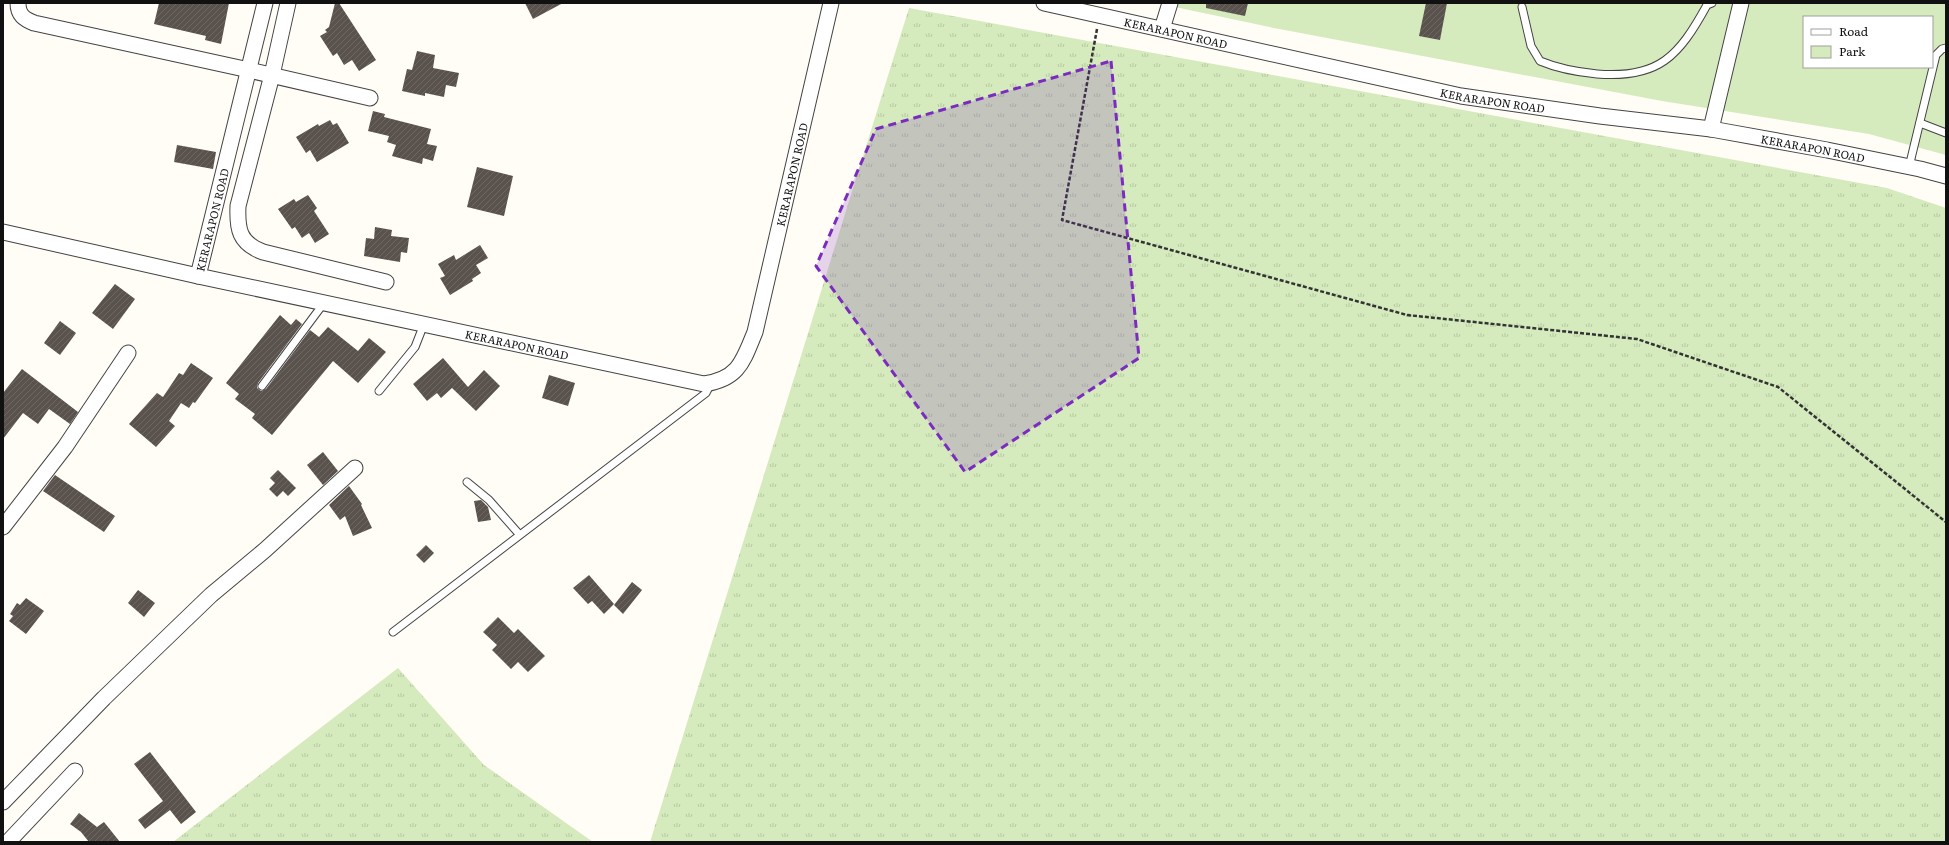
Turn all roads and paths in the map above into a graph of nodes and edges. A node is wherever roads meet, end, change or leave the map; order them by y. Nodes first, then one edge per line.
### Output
1 (18, 3) edge
2 (265, 3) edge
3 (288, 3) edge
4 (831, 3) edge
5 (1044, 3) edge
6 (1170, 3) edge
7 (1712, 3) edge
8 (1741, 3) edge
9 (1522, 7) dead end
10 (1100, 15) junction
11 (1162, 29) junction
12 (1946, 48) edge
13 (1933, 68) edge
14 (1933, 68) edge
15 (249, 70) junction
16 (272, 75) junction
17 (370, 98) dead end
18 (1920, 123) junction
19 (1711, 129) junction
20 (1946, 133) edge
21 (1909, 167) junction
22 (1946, 176) edge
23 (3, 232) edge
24 (198, 276) junction
25 (386, 282) dead end
26 (324, 303) junction
27 (424, 324) junction
28 (128, 353) dead end
29 (712, 383) junction
30 (262, 386) dead end
31 (379, 391) dead end
32 (355, 468) dead end
33 (467, 482) dead end
34 (1946, 522) edge
35 (3, 527) edge
36 (520, 534) junction
37 (393, 632) dead end
38 (75, 771) dead end
39 (3, 802) edge
40 (8, 842) edge

1 - 15 street
2 - 15 street, KERARAPON ROAD
3 - 16 street
4 - 29 street, KERARAPON ROAD
5 - 10 street, KERARAPON ROAD
6 - 11 street
7 - 9 lane
8 - 19 street
10 - 11 street, KERARAPON ROAD
10 - 34 path
11 - 19 street, KERARAPON ROAD
12 - 14 lane
13 - 18 lane
15 - 16 street
15 - 24 street, KERARAPON ROAD
16 - 17 street
16 - 25 street
18 - 20 lane
18 - 21 lane
19 - 21 street, KERARAPON ROAD
21 - 22 street, KERARAPON ROAD
23 - 24 street
24 - 26 street, KERARAPON ROAD
26 - 27 street, KERARAPON ROAD
26 - 30 lane
27 - 29 street, KERARAPON ROAD
27 - 31 lane
28 - 35 street
29 - 36 lane
32 - 39 street
33 - 36 lane
36 - 37 lane
38 - 40 street

